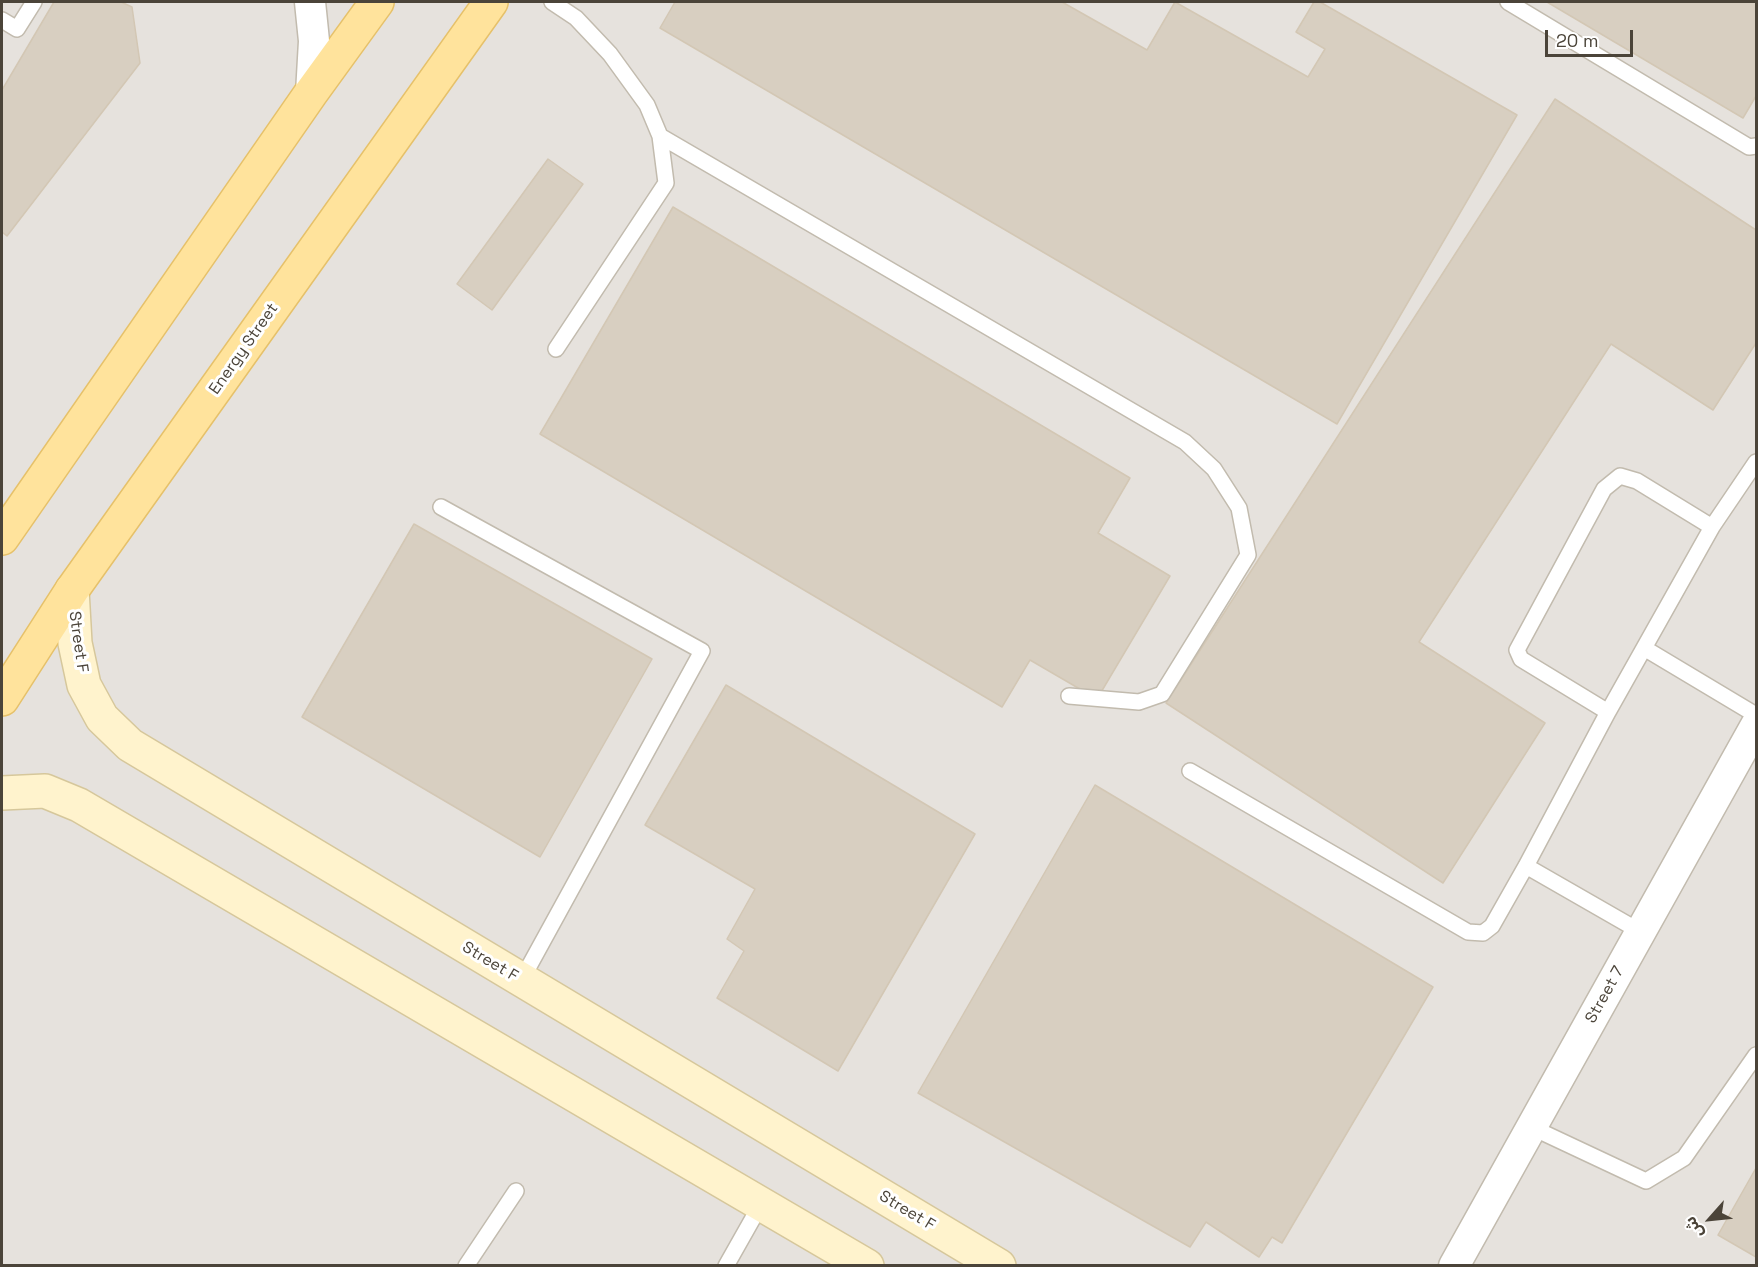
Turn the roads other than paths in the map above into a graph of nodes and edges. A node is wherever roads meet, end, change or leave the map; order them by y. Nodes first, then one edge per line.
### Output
1 (34, 2) edge
2 (310, 2) edge
3 (377, 2) edge
4 (491, 2) edge
5 (552, 2) edge
6 (1508, 2) edge
7 (2, 20) edge
8 (311, 93) junction
9 (660, 136) junction
10 (1756, 146) edge
11 (556, 349) dead end
12 (1756, 462) edge
13 (441, 507) dead end
14 (1712, 527) junction
15 (2, 538) edge
16 (72, 590) junction
17 (1644, 648) junction
18 (1069, 696) dead end
19 (2, 699) edge
20 (1608, 712) junction
21 (1756, 715) edge
22 (1756, 725) edge
23 (1190, 771) dead end
24 (2, 793) edge
25 (1526, 867) junction
26 (1641, 932) junction
27 (521, 981) junction
28 (1756, 1055) edge
29 (1531, 1127) junction
30 (516, 1191) dead end
31 (761, 1203) junction
32 (466, 1266) edge
33 (726, 1266) edge
34 (867, 1266) edge
35 (999, 1266) edge
36 (1454, 1266) edge

1 - 7 lane
2 - 8 street
3 - 8 main road
4 - 16 main road, Energy Street
5 - 9 lane
6 - 10 lane
8 - 15 main road
9 - 11 lane
9 - 18 lane
12 - 14 lane
13 - 27 lane
14 - 17 lane
14 - 20 lane
16 - 19 main road, Energy Street
16 - 27 street, Street F
17 - 20 lane
17 - 21 lane
20 - 25 lane
22 - 26 street, Street 7
23 - 25 lane
24 - 31 street
25 - 26 lane
26 - 29 street, Street 7
27 - 35 street, Street F
28 - 29 lane
29 - 36 street, Street 7
30 - 32 lane
31 - 33 lane
31 - 34 street

